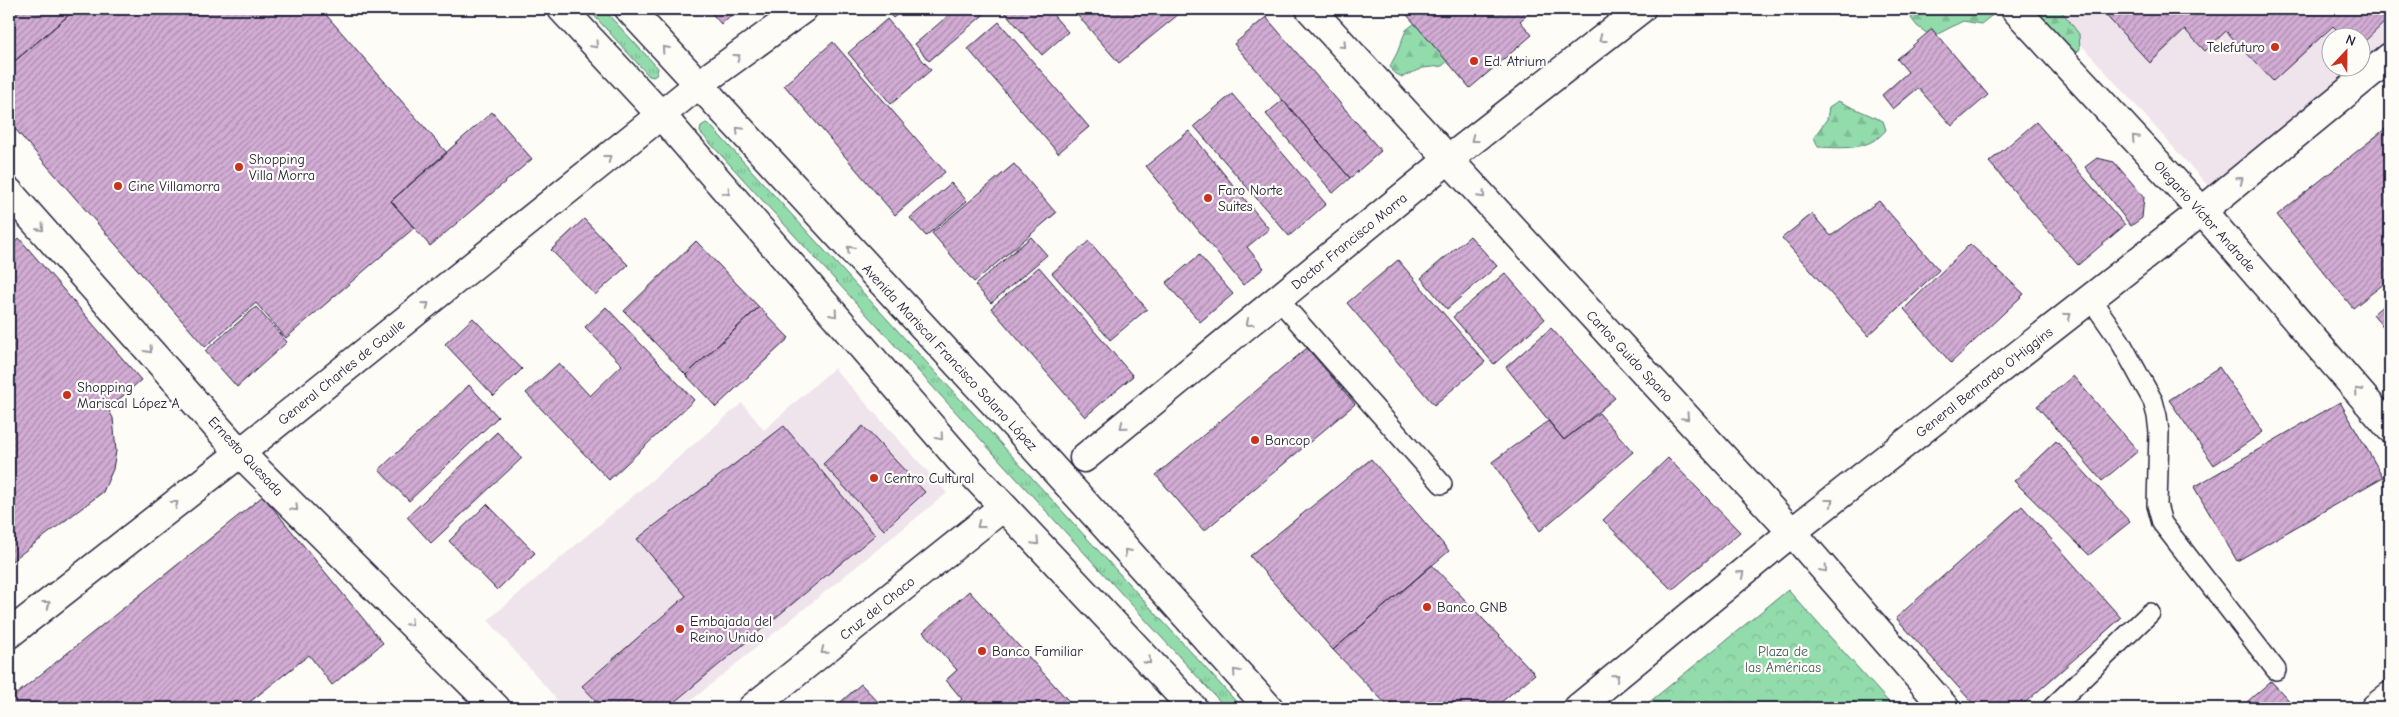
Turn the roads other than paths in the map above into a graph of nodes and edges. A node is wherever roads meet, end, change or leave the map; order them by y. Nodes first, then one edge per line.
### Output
1 (562, 9) edge
2 (629, 9) edge
3 (803, 9) edge
4 (1310, 9) edge
5 (1641, 9) edge
6 (2015, 9) edge
7 (2390, 57) edge
8 (698, 85) junction
9 (666, 112) junction
10 (1449, 159) junction
11 (9, 192) edge
12 (2202, 211) junction
13 (2090, 298) junction
14 (1278, 299) junction
15 (2390, 428) edge
16 (240, 453) junction
17 (1060, 478) junction
18 (1442, 484) dead end
19 (1003, 507) junction
20 (1792, 532) junction
21 (2150, 613) dead end
22 (9, 634) edge
23 (2276, 670) dead end
24 (2390, 696) edge
25 (496, 708) edge
26 (752, 708) edge
27 (1193, 708) edge
28 (1269, 708) edge
29 (1578, 708) edge
30 (1945, 708) edge
31 (2052, 708) edge
32 (2375, 708) edge

1 -> 9 main road
8 -> 2 main road, Avenida Mariscal Francisco Solano López
8 -> 3 main road, General Charles de Gaulle
4 -> 10 main road, Carlos Guido Spano
5 -> 10 main road, Doctor Francisco Morra
12 -> 6 main road, Olegario Víctor Andrade
12 -> 7 main road, General Bernardo O'Higgins
8 - 9 main road, General Charles de Gaulle
17 -> 8 main road, Avenida Mariscal Francisco Solano López
16 -> 9 main road, General Charles de Gaulle
9 -> 19 main road
10 - 14 main road, Doctor Francisco Morra
10 -> 20 main road, Carlos Guido Spano
11 -> 16 main road, Ernesto Quesada
12 - 13 main road, General Bernardo O'Higgins
15 -> 12 main road, Olegario Víctor Andrade
20 -> 13 main road, General Bernardo O'Higgins
13 - 23 lane
14 -> 17 main road, Doctor Francisco Morra
14 - 18 lane
22 -> 16 main road, General Charles de Gaulle
16 -> 25 main road, Ernesto Quesada
28 -> 17 main road, Avenida Mariscal Francisco Solano López
19 -> 26 main road, Cruz del Chaco
19 -> 27 main road
29 -> 20 main road, General Bernardo O'Higgins
20 -> 30 main road, Carlos Guido Spano
21 - 31 lane
24 - 32 main road

